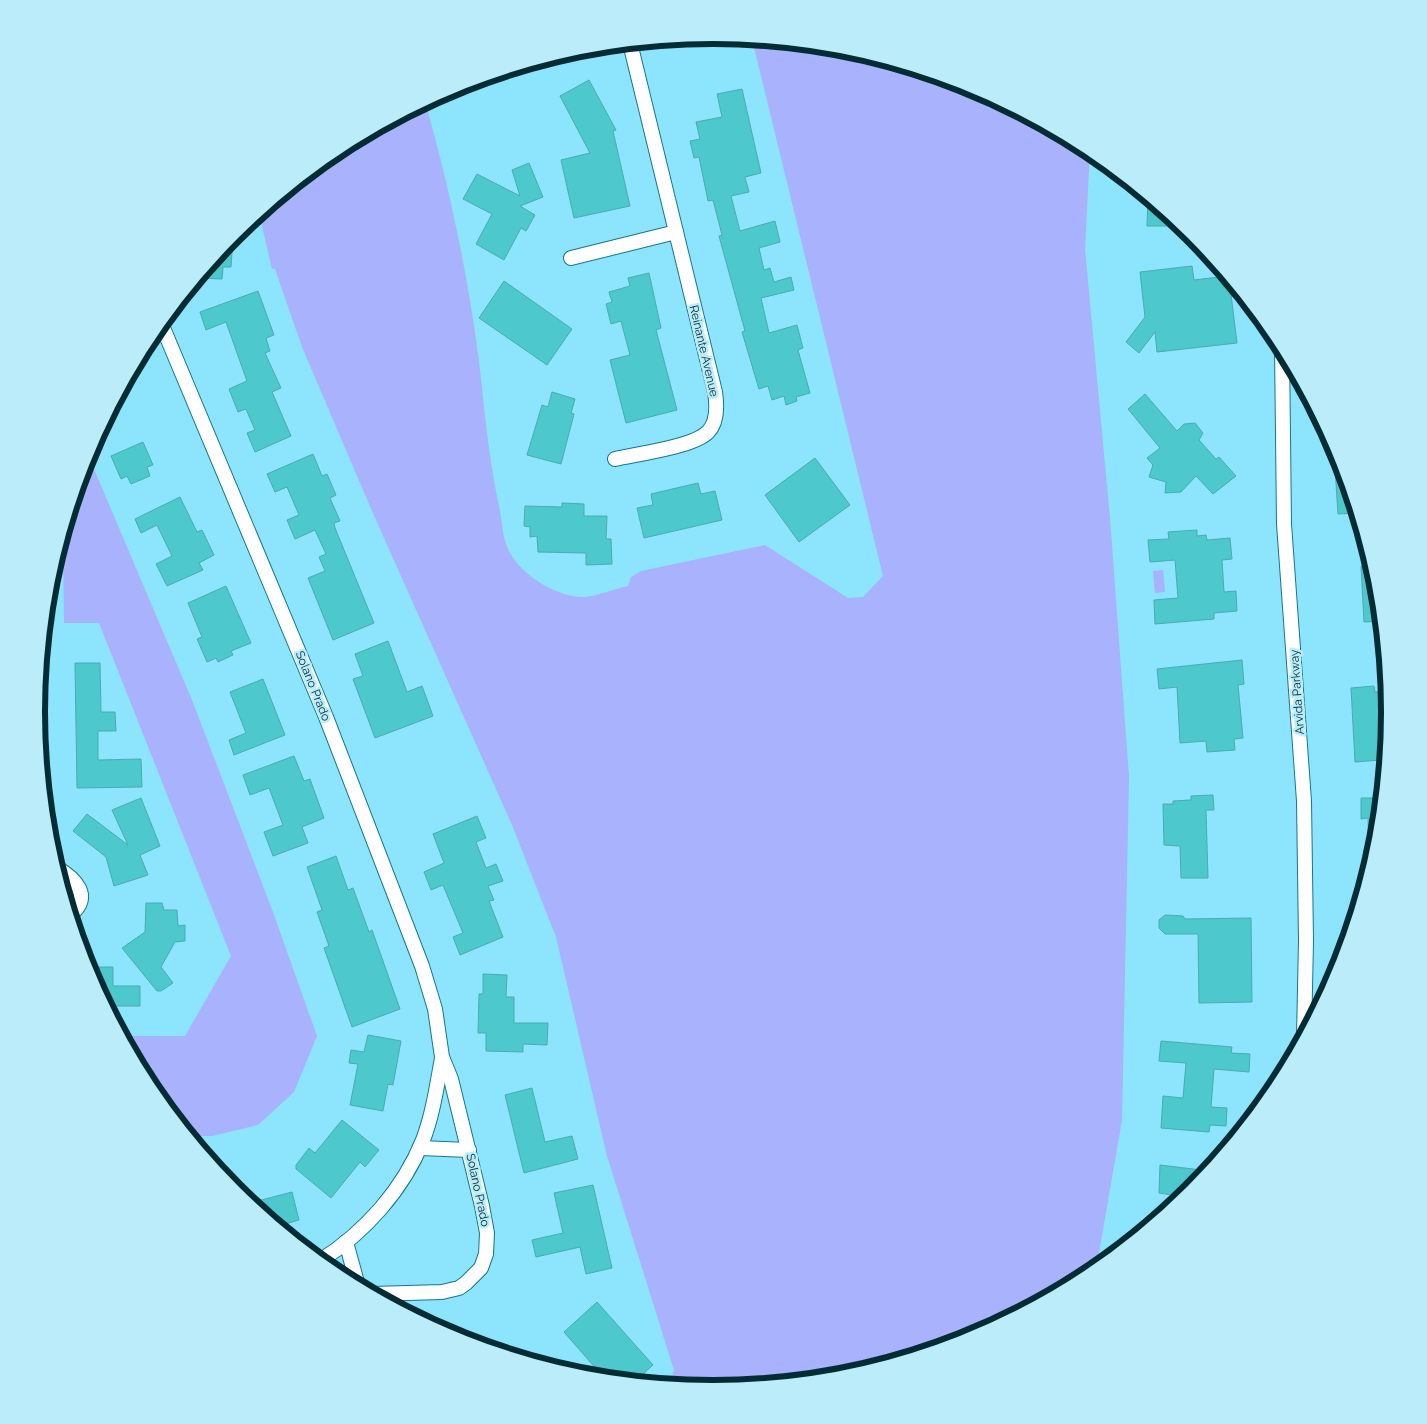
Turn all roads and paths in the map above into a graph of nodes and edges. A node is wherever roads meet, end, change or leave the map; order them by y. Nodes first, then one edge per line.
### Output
1 (631, 49) edge
2 (676, 232) junction
3 (571, 258) dead end
4 (165, 332) edge
5 (1282, 362) edge
6 (615, 459) dead end
7 (65, 873) edge
8 (75, 909) edge
9 (1304, 1024) edge
10 (442, 1057) junction
11 (420, 1148) junction
12 (470, 1150) junction
13 (346, 1242) junction
14 (326, 1256) edge
15 (355, 1276) edge
16 (385, 1294) edge

1 - 2 street, Reinante Avenue
2 - 3 street
2 - 6 street, Reinante Avenue
4 - 10 street, Solano Prado
5 - 9 street, Arvida Parkway
7 - 8 street
10 - 11 street, Solano Prado
10 - 12 street, Solano Prado
11 - 12 street
11 - 13 street, Solano Prado
12 - 16 street, Solano Prado
13 - 14 street, Solano Prado
13 - 15 street

